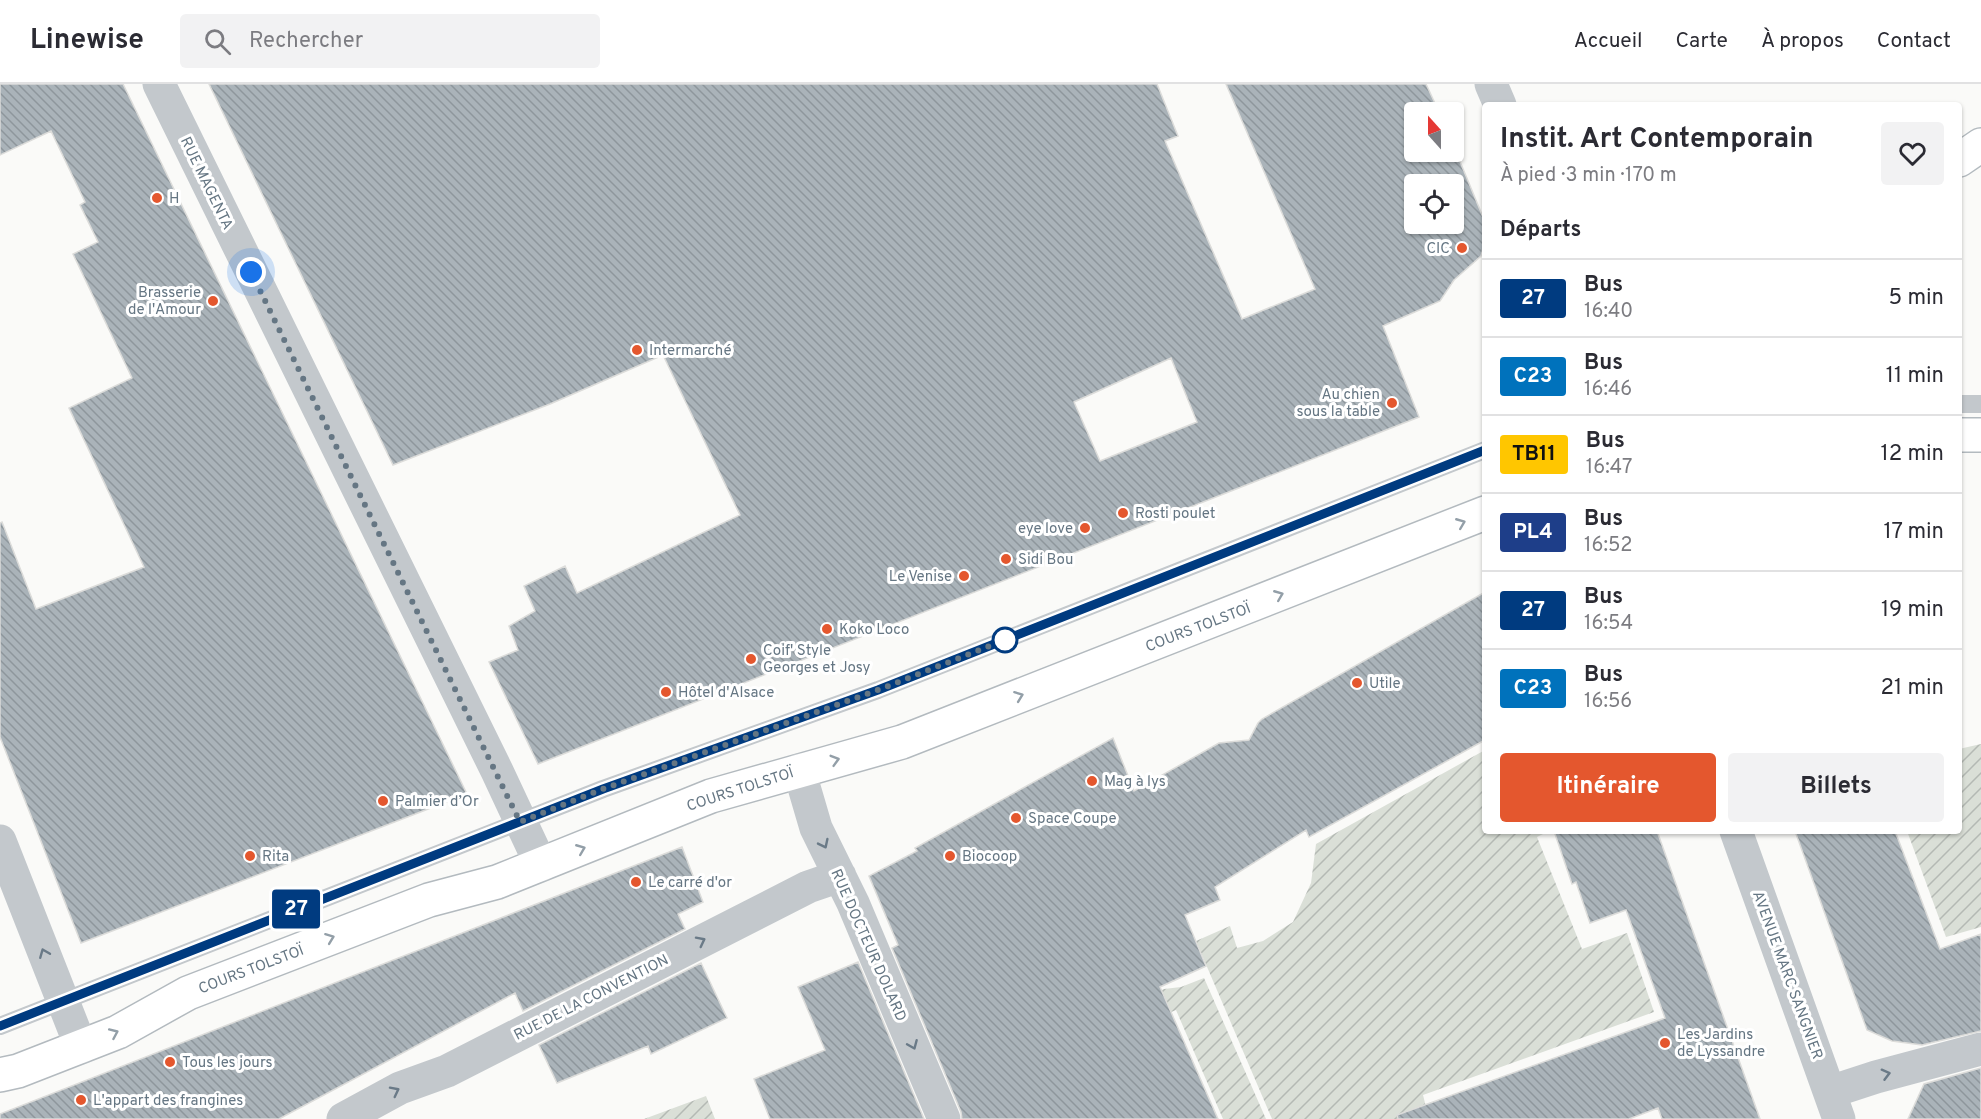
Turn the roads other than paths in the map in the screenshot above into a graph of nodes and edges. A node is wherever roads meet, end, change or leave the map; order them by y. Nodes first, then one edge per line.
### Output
1 (159, 84) edge
2 (1491, 84) edge
3 (1499, 102) edge
4 (1981, 145) edge
5 (1962, 158) edge
6 (1962, 404) edge
7 (1981, 404) edge
8 (1962, 435) edge
9 (1981, 435) edge
10 (1482, 451) edge
11 (1482, 514) edge
12 (799, 770) junction
13 (520, 822) junction
14 (1737, 834) edge
15 (0, 841) edge
16 (541, 865) junction
17 (840, 876) junction
18 (63, 1002) junction
19 (0, 1026) edge
20 (81, 1047) junction
21 (1981, 1049) edge
22 (0, 1076) edge
23 (1835, 1106) edge
24 (343, 1119) edge
25 (944, 1119) edge

1 - 13 street, RUE MAGENTA
2 - 3 street
4 - 5 main road
6 - 7 lane
8 - 9 main road
10 - 13 lane
12 -> 11 main road, COURS TOLSTOÏ
16 -> 12 main road, COURS TOLSTOÏ
12 -> 17 street, RUE DOCTEUR DOLARD
13 - 16 street, RUE MAGENTA
13 - 18 lane
14 - 23 street, AVENUE MARC SANGNIER
18 -> 15 street
20 -> 16 main road, COURS TOLSTOÏ
24 -> 17 street, RUE DE LA CONVENTION
17 -> 25 street, RUE DOCTEUR DOLARD
18 - 19 lane
18 - 20 street
20 - 22 main road, COURS TOLSTOÏ
23 -> 21 street

